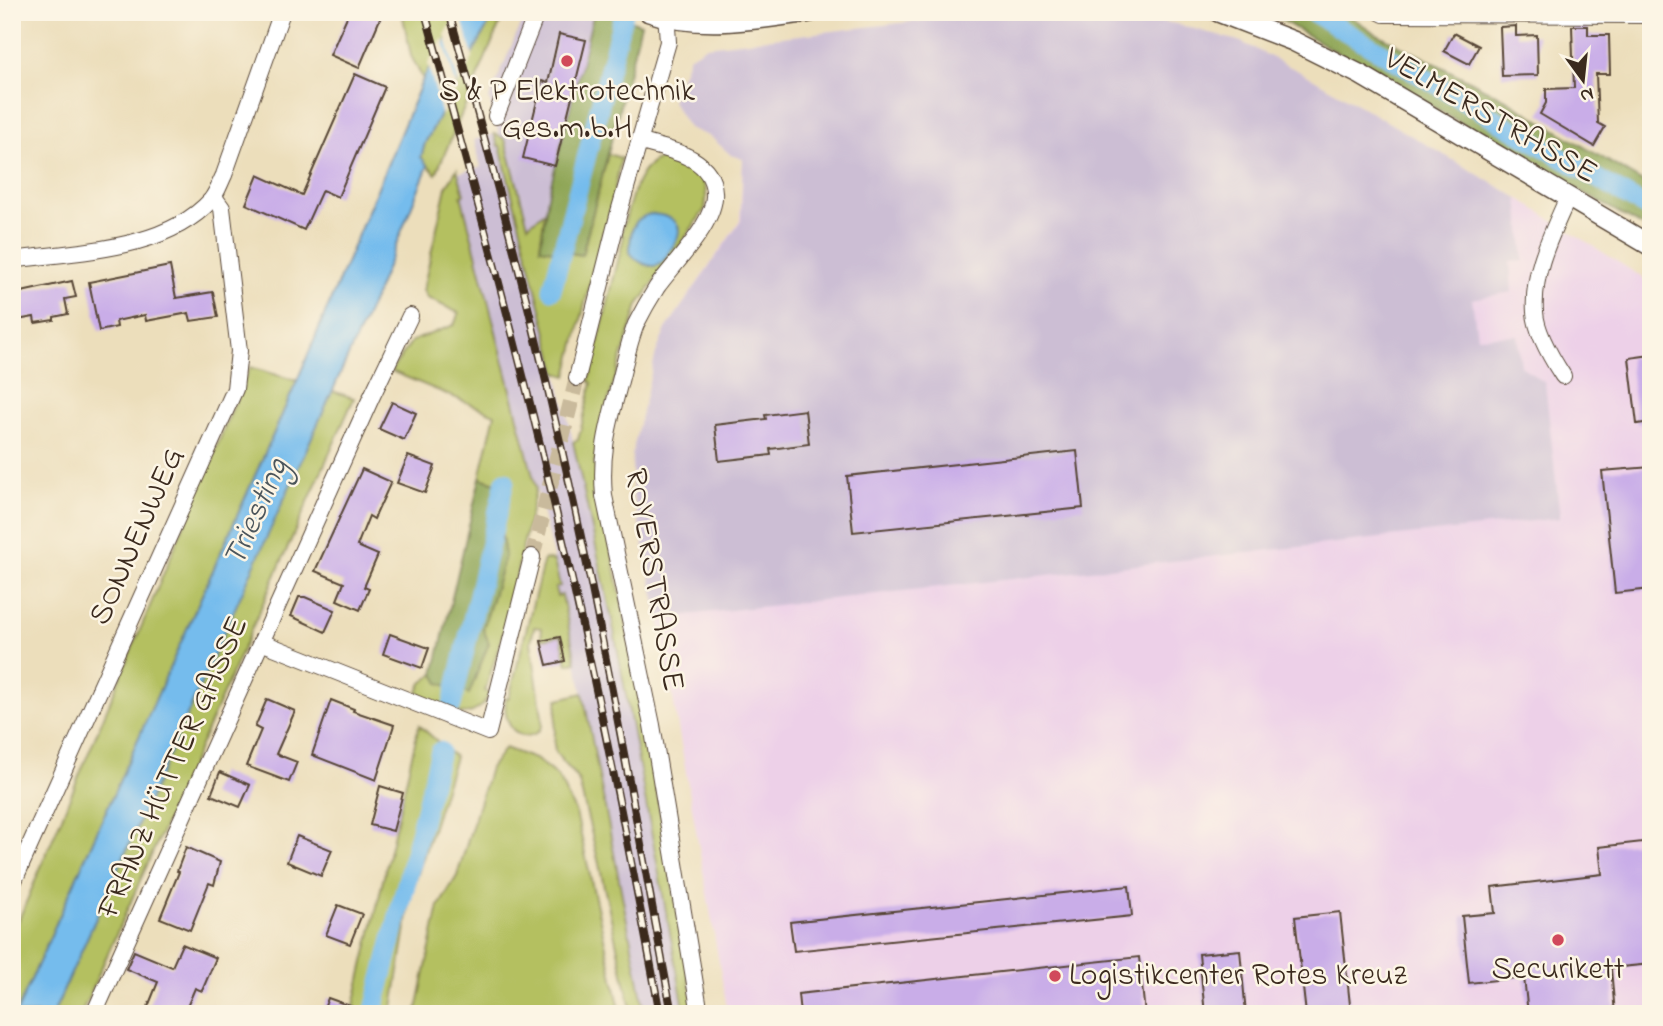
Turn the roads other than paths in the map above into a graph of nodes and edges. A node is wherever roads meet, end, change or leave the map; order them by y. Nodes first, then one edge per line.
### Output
1 (282, 12) edge
2 (537, 12) edge
3 (810, 12) edge
4 (1218, 12) edge
5 (1380, 12) edge
6 (660, 14) edge
7 (1651, 15) edge
8 (496, 116) dead end
9 (641, 142) junction
10 (214, 197) junction
11 (1568, 197) junction
12 (1651, 246) edge
13 (12, 260) edge
14 (410, 316) dead end
15 (1563, 376) dead end
16 (577, 378) tunnel mouth
17 (532, 557) tunnel mouth
18 (261, 642) junction
19 (12, 885) edge
20 (94, 1014) edge
21 (700, 1014) edge

1 - 10 street
2 - 8 street
3 - 6 street
4 - 11 street, VELMERSTRASSE
5 - 7 street
6 - 9 street
9 - 16 street
9 - 21 street, ROYERSTRASSE
10 - 13 street
10 - 19 street, SONNENWEG
11 - 12 street, VELMERSTRASSE
11 - 15 street
14 - 18 street, FRANZ HÜTTER GASSE
17 - 18 street
18 - 20 street, FRANZ HÜTTER GASSE

